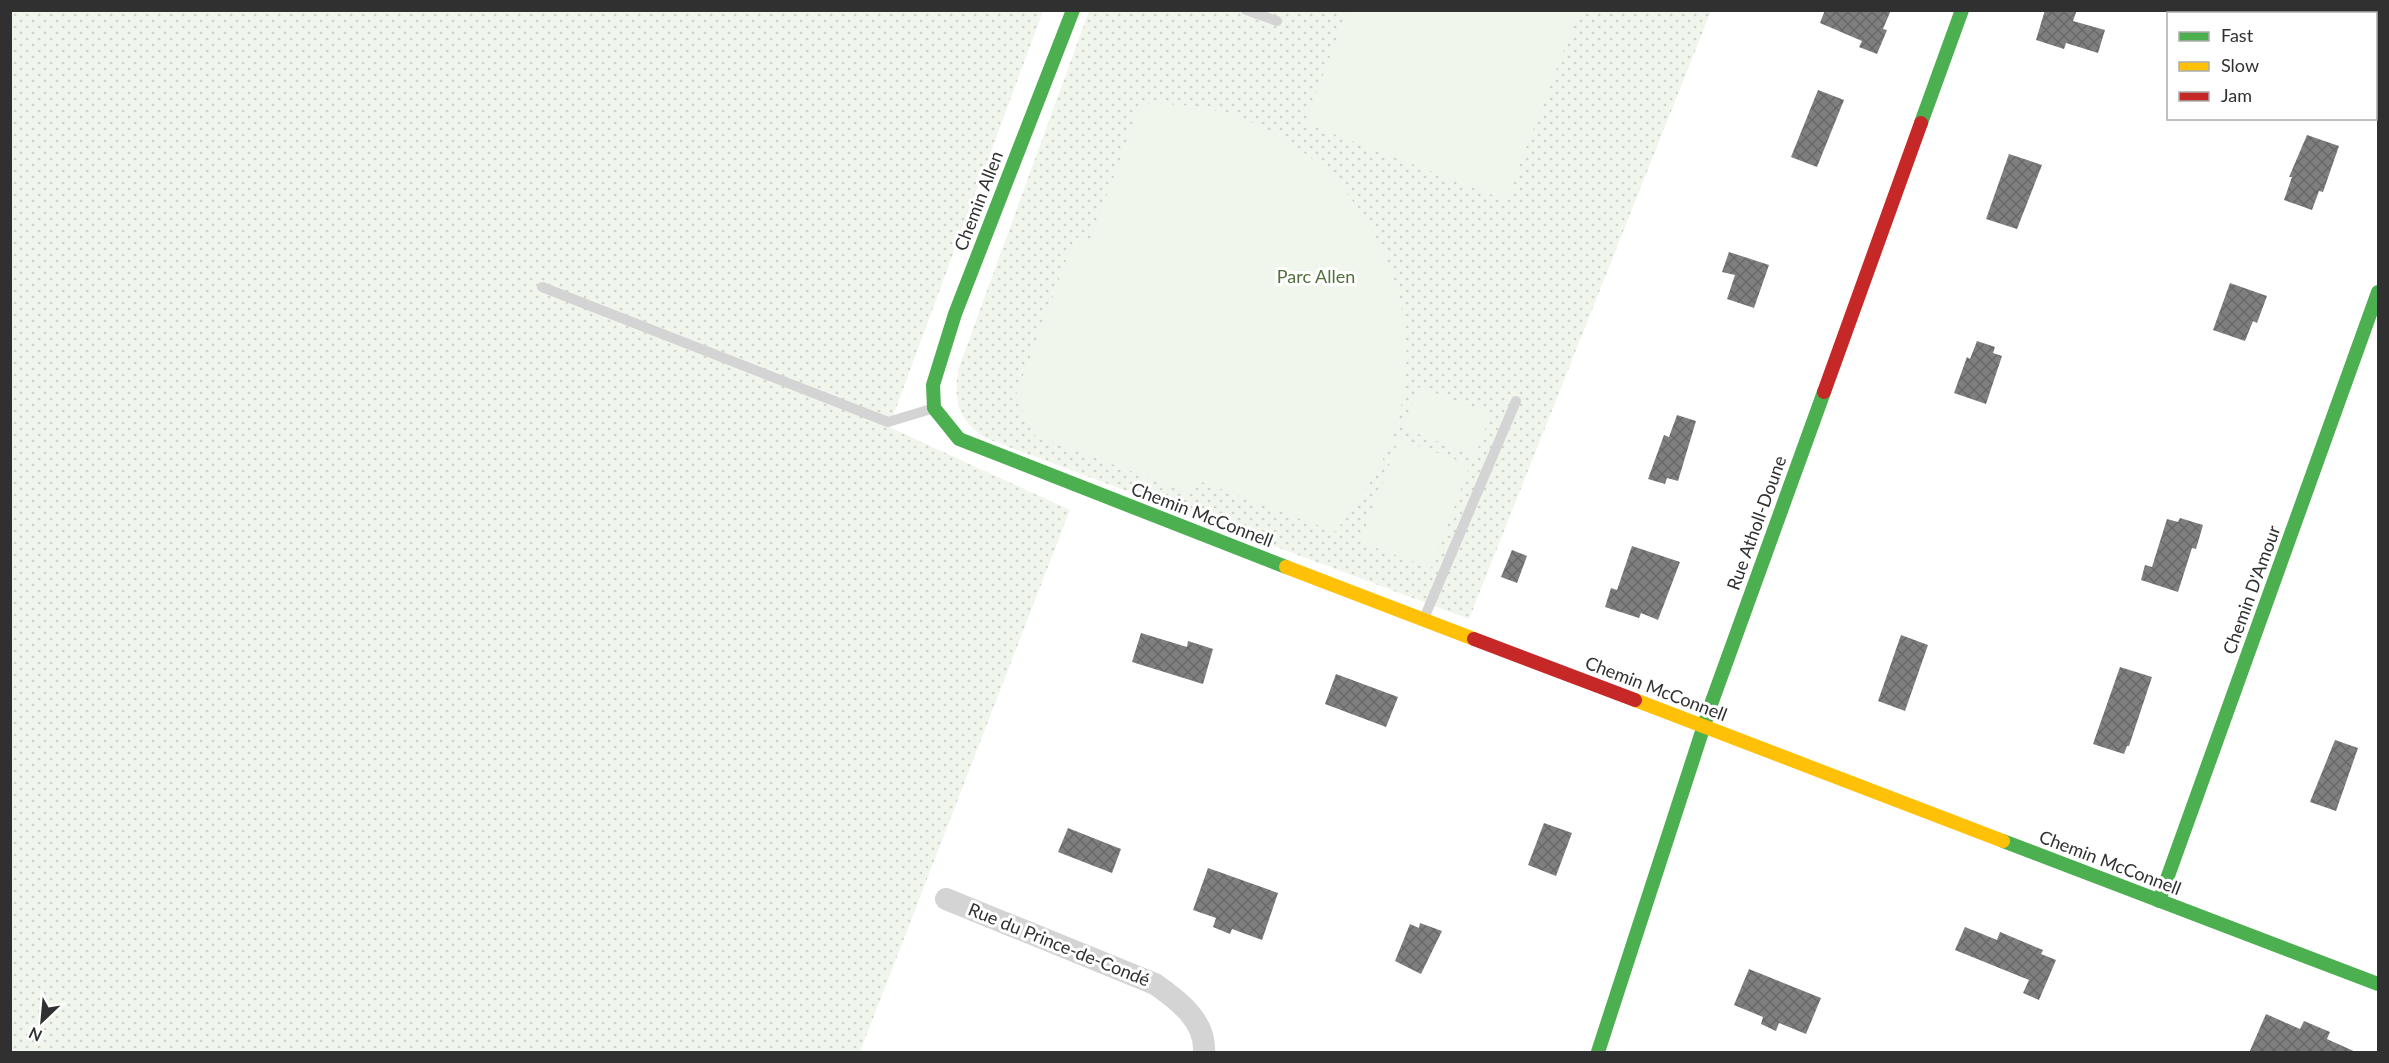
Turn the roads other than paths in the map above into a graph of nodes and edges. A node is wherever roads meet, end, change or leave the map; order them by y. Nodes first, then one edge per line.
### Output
1 (1073, 10) edge
2 (1246, 10) edge
3 (1962, 10) edge
4 (1277, 21) dead end
5 (542, 287) dead end
6 (2379, 292) edge
7 (1516, 401) dead end
8 (934, 408) junction
9 (1423, 619) junction
10 (1704, 726) junction
11 (946, 899) dead end
12 (2159, 901) junction
13 (2379, 984) edge
14 (1204, 1053) edge
15 (1599, 1053) edge

1 - 8 street, Chemin Allen
2 - 4 lane
3 - 10 street, Rue Atholl-Doune
5 - 8 lane
6 - 12 street, Chemin D'Amour
7 - 9 lane
8 - 9 street, Chemin McConnell
9 - 10 street, Chemin McConnell
10 - 12 street, Chemin McConnell
10 - 15 street, Rue Atholl-Doune
11 - 14 street, Rue du Prince-de-Condé
12 - 13 street, Chemin McConnell

